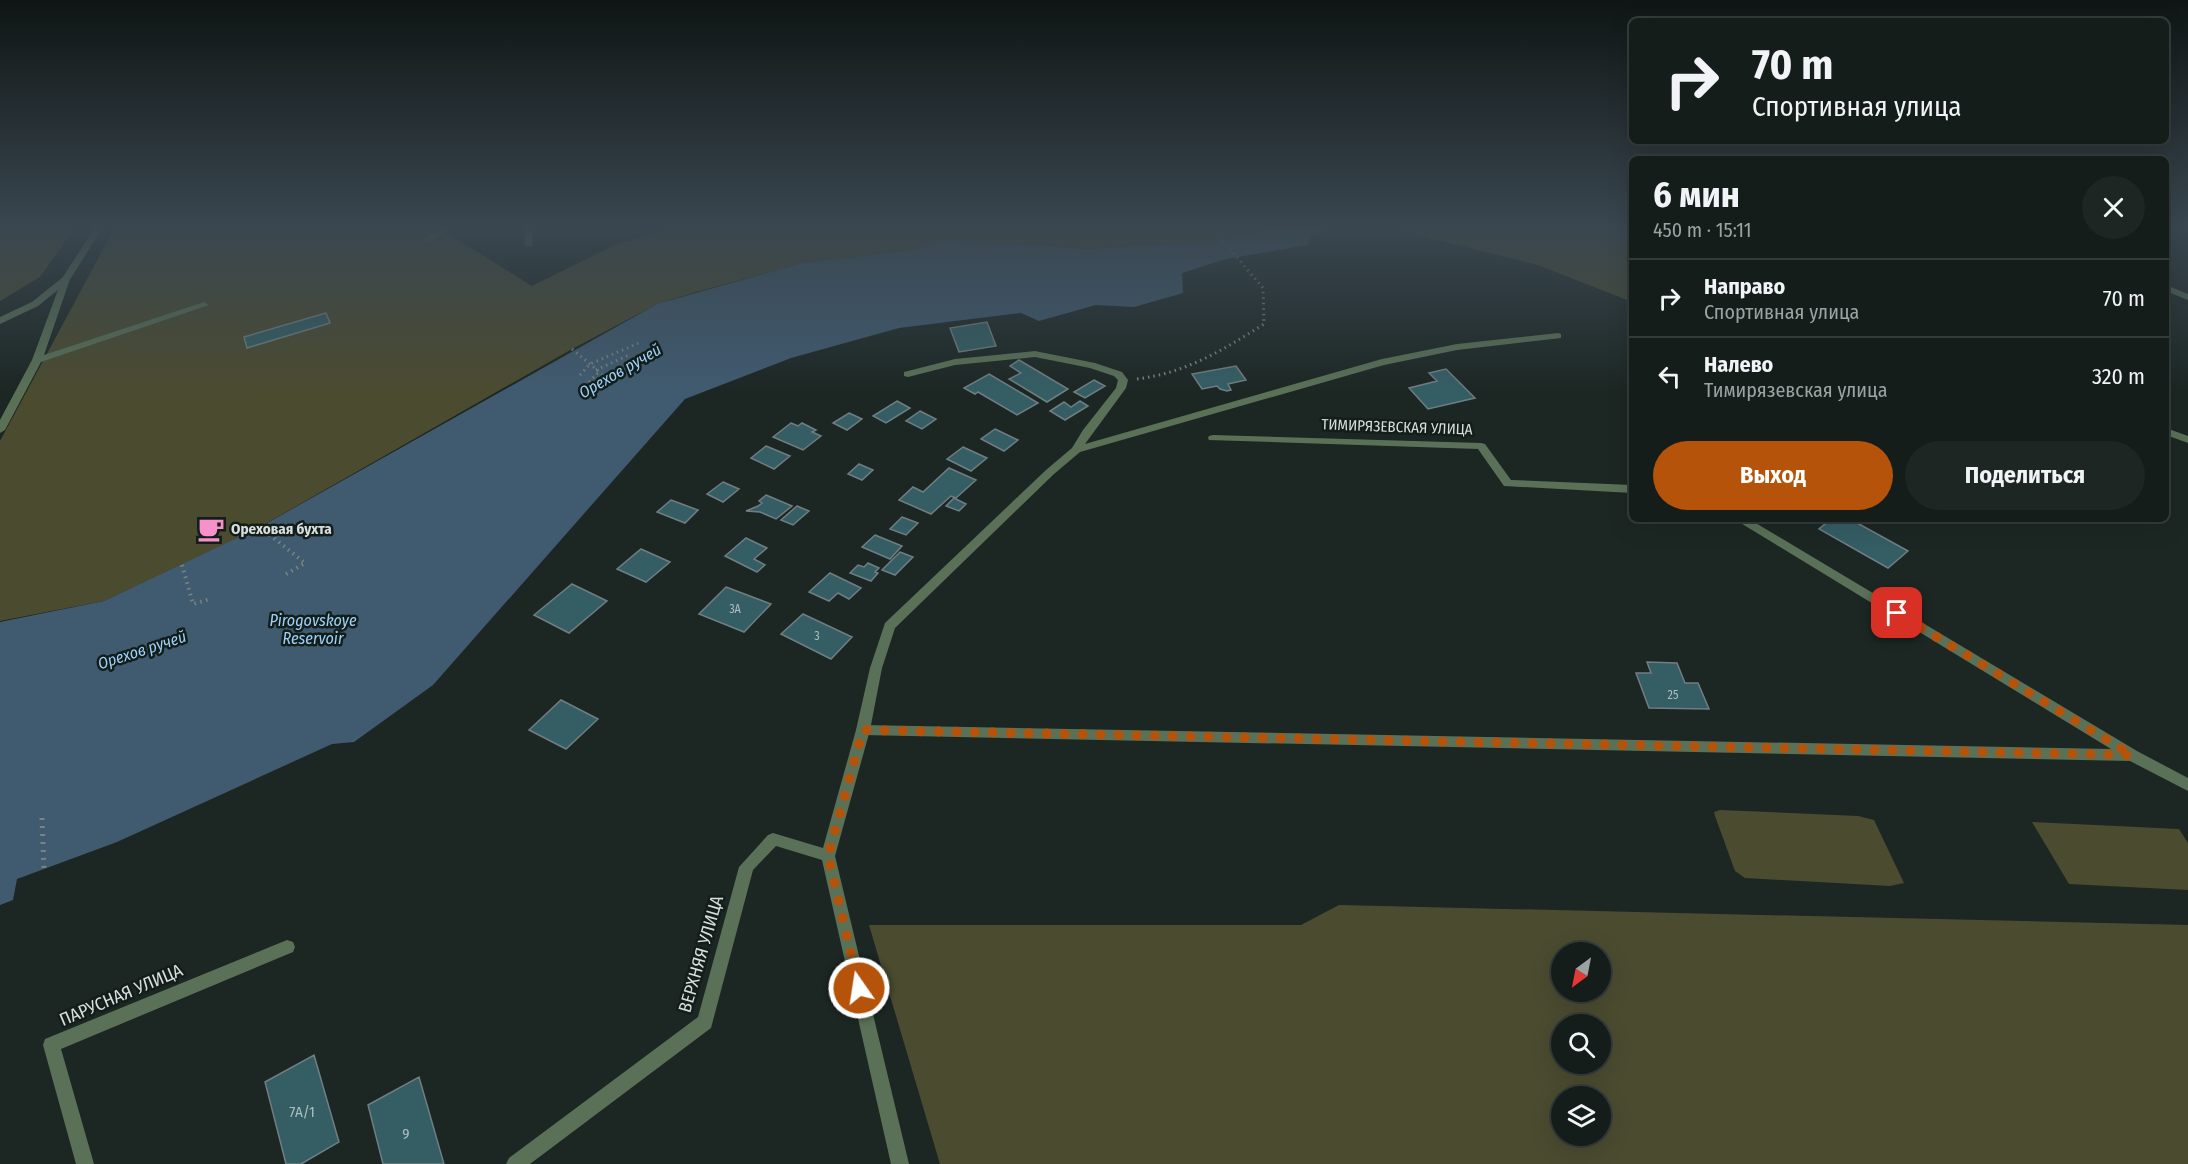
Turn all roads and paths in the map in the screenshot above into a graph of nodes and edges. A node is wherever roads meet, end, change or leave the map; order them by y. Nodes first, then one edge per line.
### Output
1 (61, 283) edge
2 (64, 283) edge
3 (1259, 283) edge
4 (2169, 289) edge
5 (2188, 297) edge
6 (204, 305) dead end
7 (0, 321) edge
8 (1558, 336) dead end
9 (641, 342) dead end
10 (572, 349) dead end
11 (629, 355) dead end
12 (37, 360) junction
13 (590, 364) junction
14 (599, 372) junction
15 (908, 374) dead end
16 (580, 375) dead end
17 (1123, 380) junction
18 (589, 382) dead end
19 (0, 430) edge
20 (2169, 431) edge
21 (1214, 438) dead end
22 (2188, 440) edge
23 (1076, 450) junction
24 (1629, 489) edge
25 (1745, 522) edge
26 (260, 527) dead end
27 (182, 565) dead end
28 (286, 574) dead end
29 (210, 598) dead end
30 (863, 730) junction
31 (2132, 755) junction
32 (2188, 784) edge
33 (42, 818) dead end
34 (828, 856) junction
35 (44, 869) dead end
36 (288, 946) dead end
37 (85, 1164) edge
38 (515, 1164) edge
39 (900, 1164) edge

1 - 7 street
2 - 12 street
3 - 17 path
4 - 5 street
6 - 12 street
8 - 23 street
9 - 13 path
10 - 13 path
11 - 14 path
12 - 19 street
13 - 14 path
13 - 16 path
14 - 18 path
15 - 17 street
17 - 23 street
20 - 22 street
21 - 24 street, ТИМИРЯЗЕВСКАЯ УЛИЦА
23 - 30 street
25 - 31 street
26 - 28 path
27 - 29 path
30 - 31 street
30 - 34 street
31 - 32 street
33 - 35 path
34 - 38 street, ВЕРХНЯЯ УЛИЦА
34 - 39 street
36 - 37 street, ПАРУСНАЯ УЛИЦА

